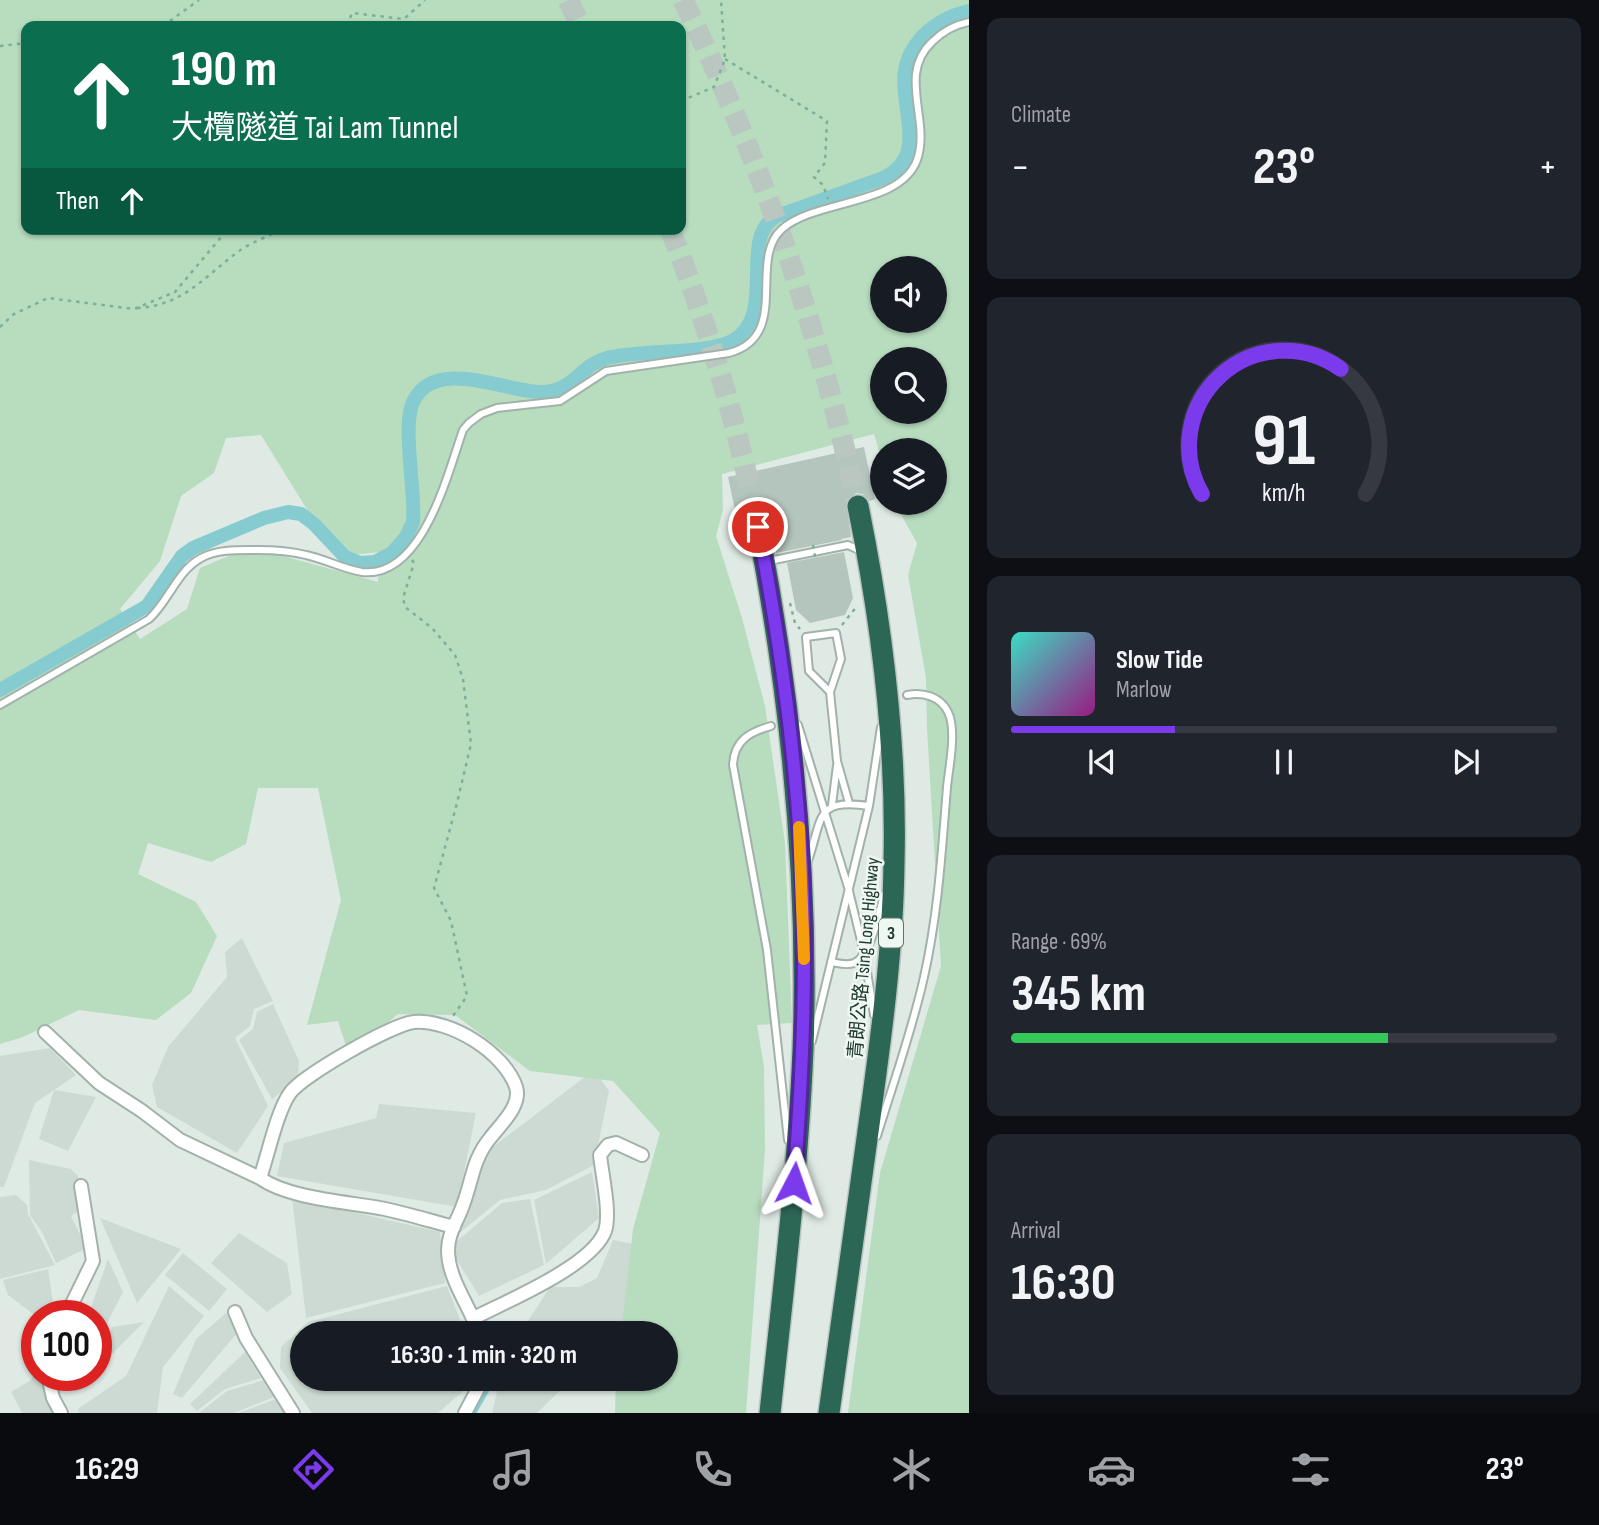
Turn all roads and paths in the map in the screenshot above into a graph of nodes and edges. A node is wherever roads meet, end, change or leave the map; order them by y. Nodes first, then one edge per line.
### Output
1 (199, 0) edge
2 (425, 0) edge
3 (721, 0) edge
4 (170, 21) edge
5 (350, 21) edge
6 (969, 22) edge
7 (21, 44) edge
8 (0, 46) edge
9 (725, 59) junction
10 (686, 99) edge
11 (823, 186) dead end
12 (223, 235) edge
13 (270, 235) edge
14 (134, 309) junction
15 (0, 327) edge
16 (858, 506) tunnel mouth
17 (758, 527) tunnel mouth
18 (813, 545) dead end
19 (868, 554) junction
20 (406, 555) junction
21 (816, 562) dead end
22 (765, 567) junction
23 (790, 601) dead end
24 (859, 603) dead end
25 (836, 633) junction
26 (806, 637) junction
27 (887, 678) junction
28 (784, 683) junction
29 (830, 692) junction
30 (907, 695) dead end
31 (0, 705) edge
32 (781, 727) junction
33 (837, 761) junction
34 (849, 803) junction
35 (832, 805) junction
36 (869, 806) junction
37 (825, 810) junction
38 (894, 863) junction
39 (802, 879) junction
40 (849, 887) junction
41 (864, 953) junction
42 (831, 962) junction
43 (450, 1028) junction
44 (45, 1032) dead end
45 (880, 1048) junction
46 (801, 1091) junction
47 (642, 1155) dead end
48 (260, 1178) junction
49 (794, 1183) junction
50 (82, 1186) dead end
51 (860, 1187) junction
52 (454, 1227) junction
53 (74, 1300) edge
54 (235, 1312) dead end
55 (474, 1318) junction
56 (475, 1321) edge
57 (51, 1391) edge
58 (477, 1391) edge
59 (61, 1413) edge
60 (293, 1413) edge
61 (465, 1413) edge
62 (770, 1413) edge
63 (829, 1413) edge

1 - 4 path
2 - 5 path
3 - 9 path
6 - 20 lane
7 - 8 path
9 - 10 path
9 - 11 path
12 - 14 path
13 - 14 path
14 - 15 path
16 - 19 highway, 青朗公路 Tsing Long Highway / 3
17 - 22 highway
18 - 21 path, bridge
19 - 22 lane
19 - 27 highway, 青朗公路 Tsing Long Highway / 3
20 - 31 lane
20 - 43 path
22 - 28 highway
23 - 26 path
24 - 25 path
25 - 26 lane
25 - 29 lane
26 - 29 lane
27 - 36 lane
27 - 38 highway, 青朗公路 Tsing Long Highway / 3
28 - 32 highway
28 - 37 lane
29 - 33 lane
30 - 51 lane
32 - 39 highway
32 - 49 lane
33 - 34 lane
33 - 35 lane
34 - 35 lane
34 - 36 lane
35 - 37 lane
36 - 40 lane
37 - 39 lane
37 - 40 lane
38 - 41 lane
38 - 45 highway, 青朗公路 Tsing Long Highway / 3
39 - 46 highway
40 - 41 lane
40 - 42 lane
41 - 42 lane
41 - 45 lane
42 - 46 lane
43 - 48 street
43 - 52 street
44 - 48 street
45 - 51 highway, 青朗公路 Tsing Long Highway / 3
46 - 49 highway
47 - 55 street
48 - 52 street
49 - 62 highway
50 - 53 street
51 - 63 highway, 青朗公路 Tsing Long Highway / 3
52 - 55 street
54 - 60 street
55 - 56 street
57 - 59 street
58 - 61 street

